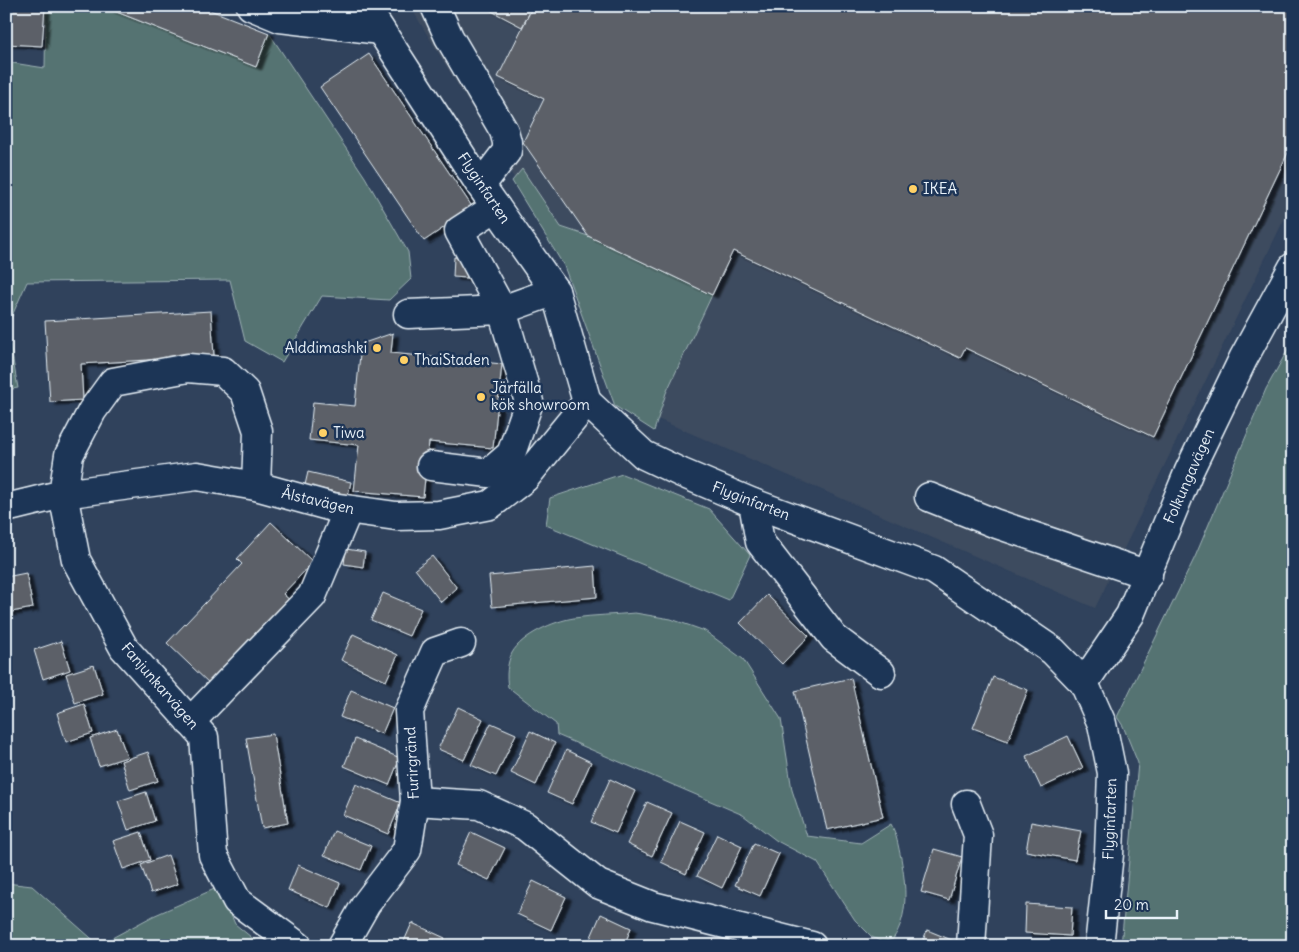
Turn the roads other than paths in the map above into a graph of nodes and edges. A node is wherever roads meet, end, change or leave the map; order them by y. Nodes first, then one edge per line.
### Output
1 (251, 6) edge
2 (365, 6) edge
3 (435, 6) edge
4 (380, 30) junction
5 (488, 196) junction
6 (1293, 267) edge
7 (555, 291) junction
8 (502, 310) junction
9 (408, 314) dead end
10 (587, 402) junction
11 (431, 466) dead end
12 (256, 486) junction
13 (63, 494) junction
14 (928, 497) dead end
15 (753, 503) junction
16 (6, 508) edge
17 (348, 510) junction
18 (1148, 575) junction
19 (461, 642) dead end
20 (881, 673) dead end
21 (1084, 683) junction
22 (190, 722) junction
23 (415, 800) junction
24 (966, 804) dead end
25 (298, 946) edge
26 (342, 946) edge
27 (812, 946) edge
28 (971, 946) edge
29 (1099, 946) edge

1 - 4 street
2 - 4 street, Flyginfarten
3 - 5 street
4 - 5 street, Flyginfarten
5 - 7 street, Flyginfarten
5 - 8 street
6 - 18 street, Folkungavägen
7 - 8 street
7 - 10 street, Flyginfarten
8 - 9 street
8 - 11 street
10 - 15 street, Flyginfarten
10 - 17 street, Ålstavägen
12 - 13 street, Ålstavägen
12 - 13 street, Fanjunkarvägen
12 - 17 street, Ålstavägen
13 - 16 street, Ålstavägen
13 - 22 street, Fanjunkarvägen
14 - 18 street
15 - 20 street
15 - 21 street, Flyginfarten
17 - 22 street
18 - 21 street, Folkungavägen
19 - 23 street, Furirgränd
21 - 29 street, Flyginfarten
22 - 25 street, Fanjunkarvägen
23 - 26 street, Furirgränd
23 - 27 street
24 - 28 street

